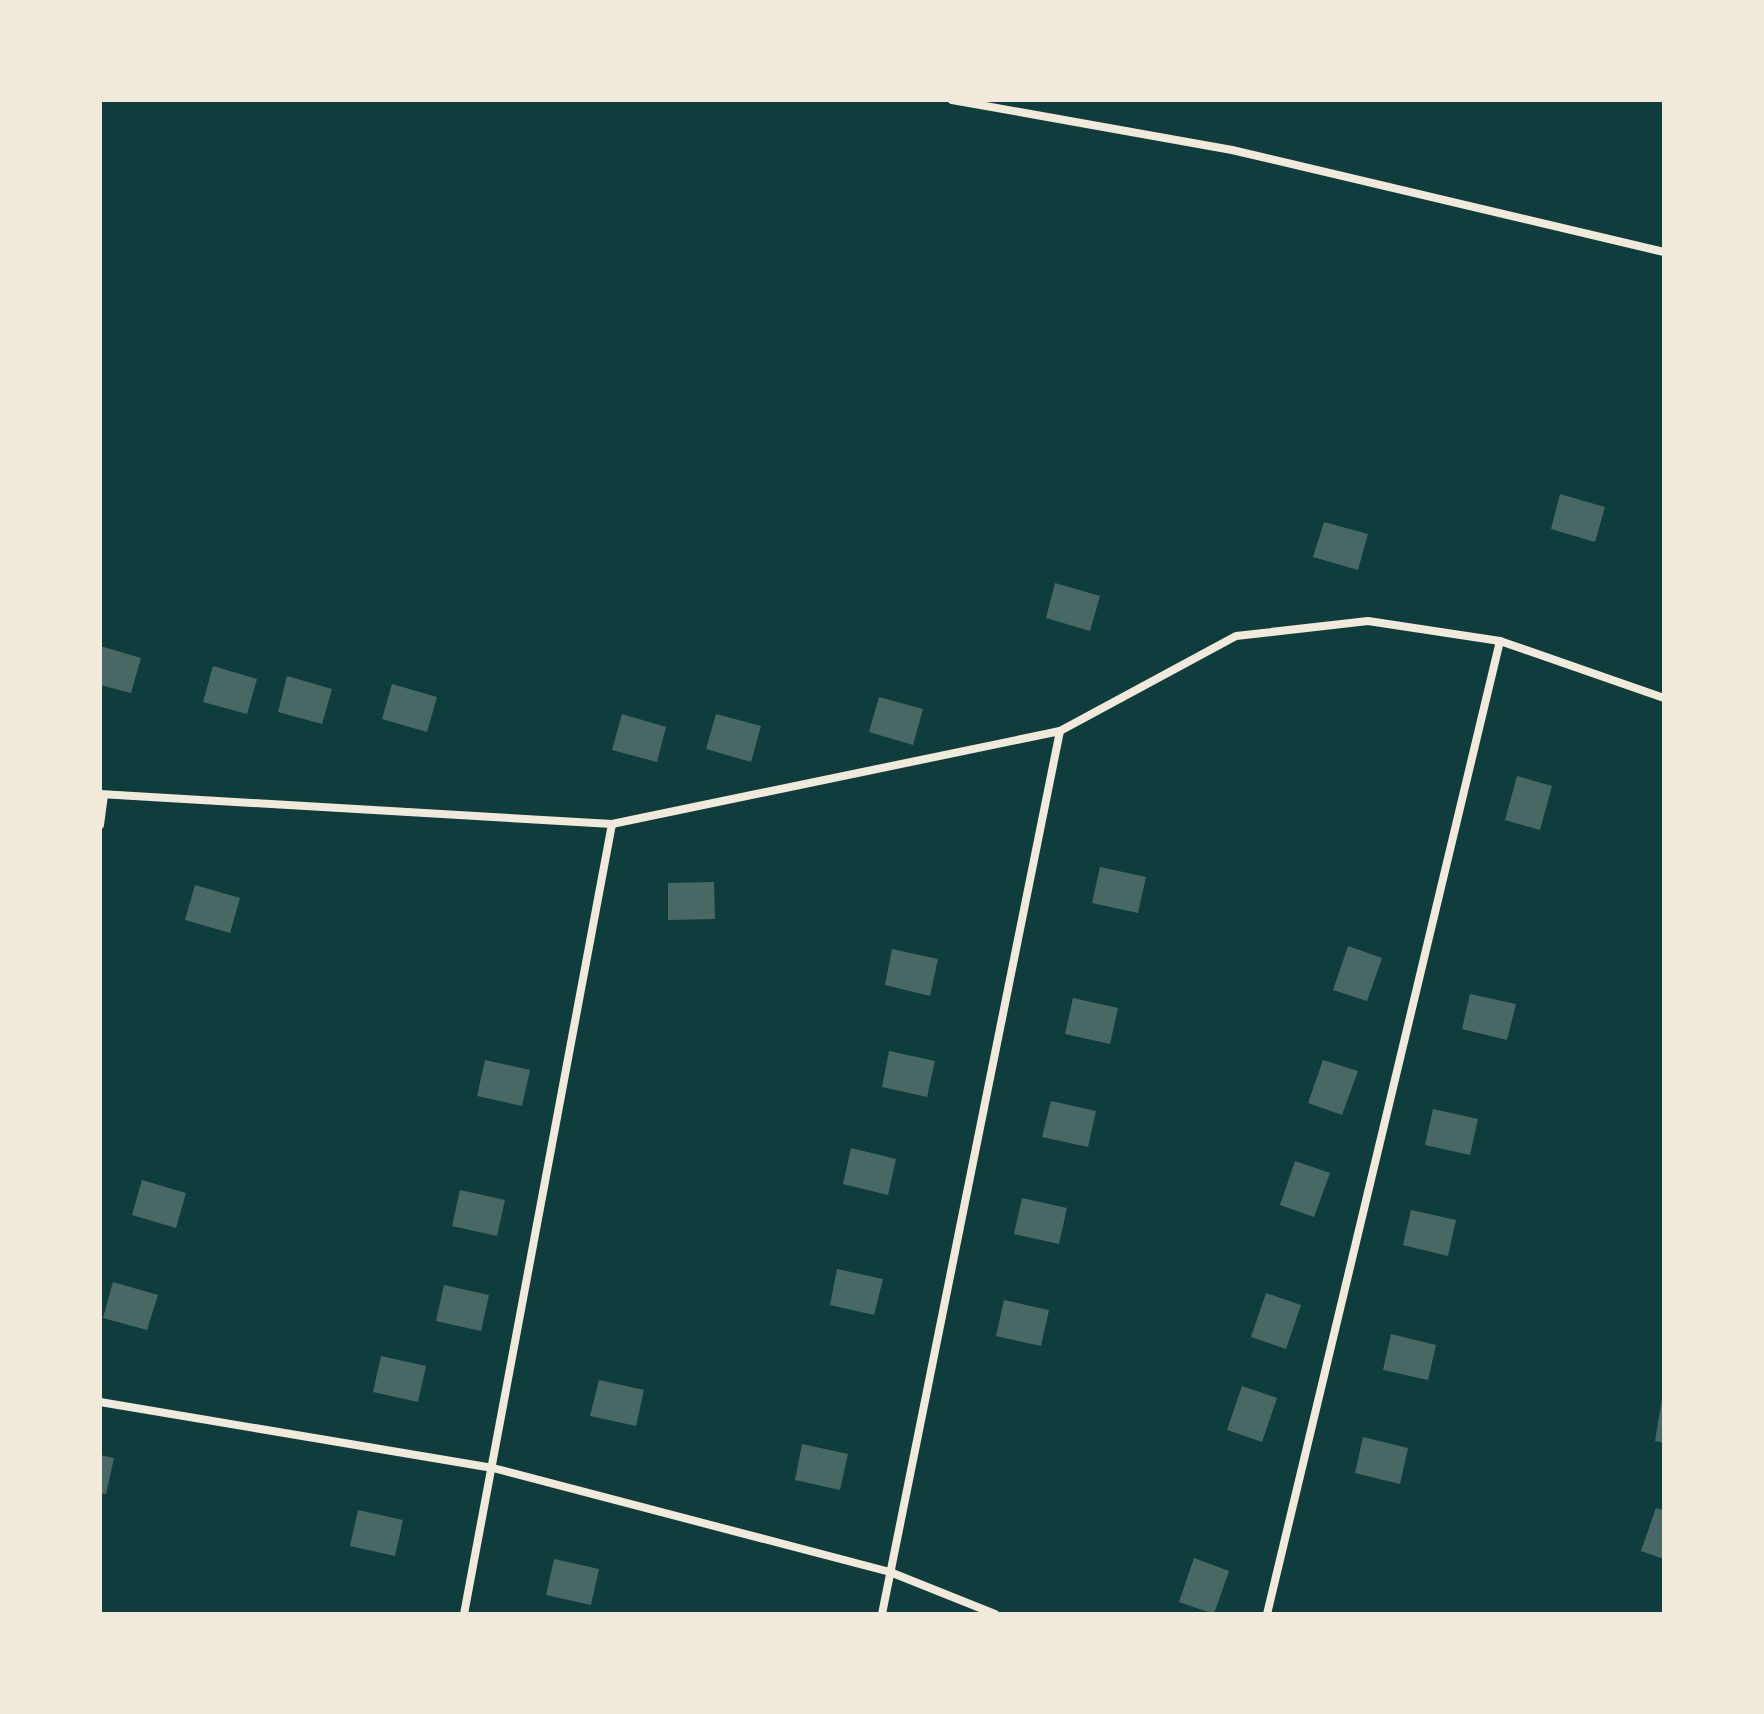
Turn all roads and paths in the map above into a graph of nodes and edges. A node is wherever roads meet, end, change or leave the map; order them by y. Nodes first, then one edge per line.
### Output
1 (952, 100) edge
2 (1664, 252) edge
3 (1500, 641) junction
4 (1664, 698) edge
5 (1060, 731) junction
6 (102, 794) edge
7 (612, 824) junction
8 (100, 825) edge
9 (100, 1402) edge
10 (493, 1468) junction
11 (890, 1572) junction
12 (464, 1614) edge
13 (882, 1614) edge
14 (995, 1614) edge
15 (1267, 1614) edge

1 - 2 street
3 - 4 street
3 - 5 street
3 - 15 street
5 - 7 street
5 - 11 street
6 - 7 street
6 - 8 street
7 - 10 street
9 - 10 street
10 - 11 street
10 - 12 street
11 - 13 street
11 - 14 street

